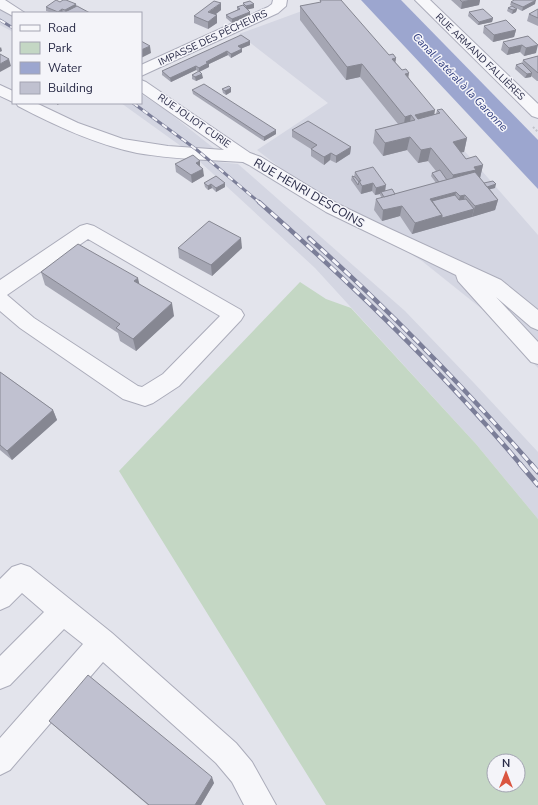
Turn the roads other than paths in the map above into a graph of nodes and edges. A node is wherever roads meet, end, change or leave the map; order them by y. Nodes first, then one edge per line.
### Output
1 (280, 0) edge
2 (423, 0) edge
3 (0, 3) edge
4 (16, 12) edge
5 (142, 71) edge
6 (142, 86) edge
7 (0, 90) edge
8 (12, 96) edge
9 (26, 104) edge
10 (538, 114) edge
11 (246, 157) junction
12 (456, 267) junction
13 (0, 290) edge
14 (0, 300) edge
15 (538, 322) edge
16 (538, 356) edge
17 (0, 596) edge
18 (63, 611) junction
19 (102, 643) junction
20 (0, 675) edge
21 (0, 760) edge
22 (261, 805) edge

1 - 5 street, IMPASSE DES PÊCHEURS
2 - 10 street, RUE ARMAND FALLIÈRES
3 - 4 street
6 - 11 street, RUE JOLIOT CURIE
7 - 8 street
9 - 11 street, RUE HENRI DESCOINS
11 - 12 street, RUE HENRI DESCOINS
12 - 15 street, RUE HENRI DESCOINS
12 - 16 street
13 - 14 street
17 - 18 street
18 - 19 street
18 - 20 street
19 - 21 street
19 - 22 street

